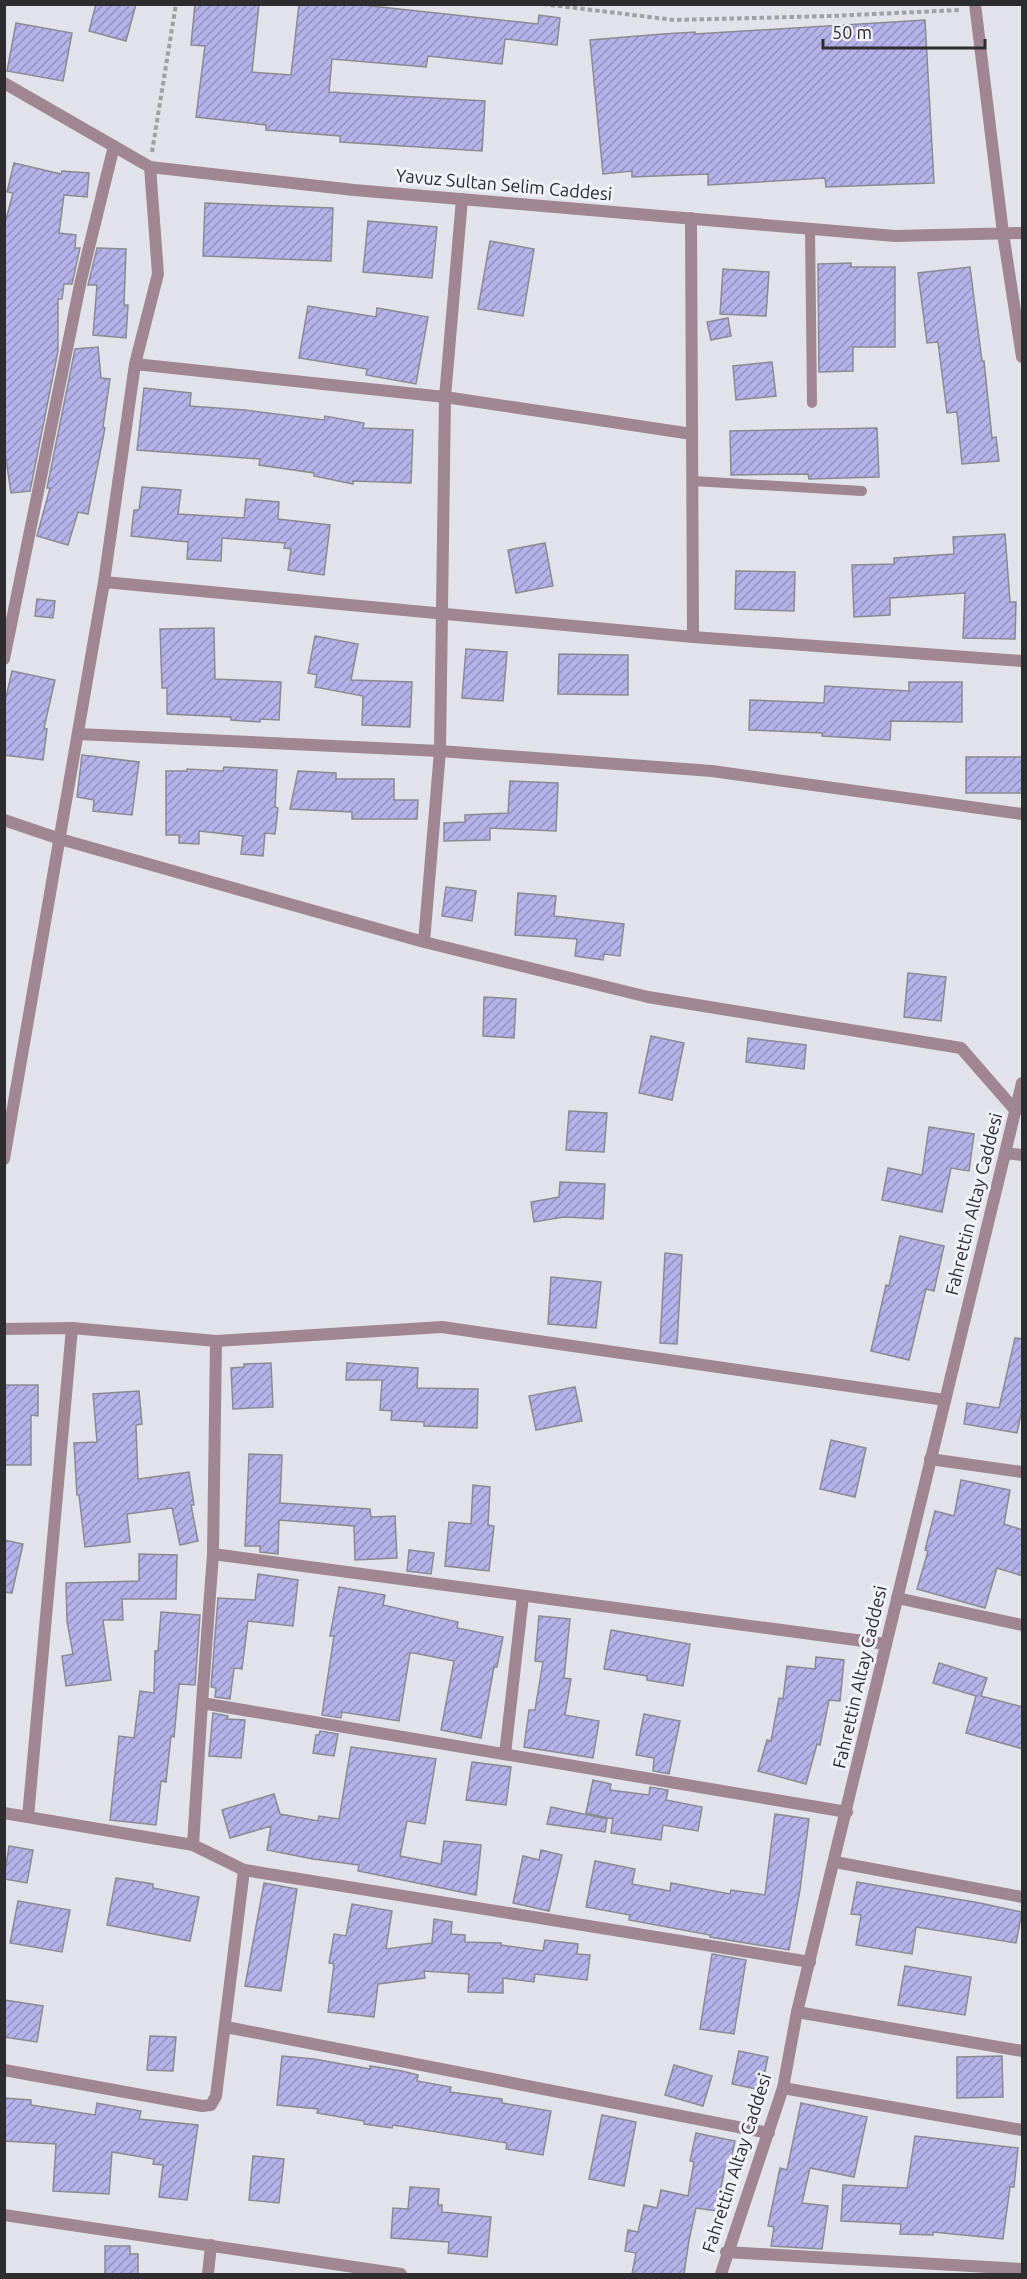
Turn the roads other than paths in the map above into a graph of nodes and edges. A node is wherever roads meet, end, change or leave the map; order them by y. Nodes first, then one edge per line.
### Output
1 (975, 7) edge
2 (4, 83) edge
3 (114, 146) junction
4 (150, 166) junction
5 (462, 199) junction
6 (691, 218) junction
7 (810, 228) junction
8 (1003, 233) junction
9 (1023, 233) edge
10 (1023, 357) edge
11 (135, 364) junction
12 (445, 398) junction
13 (812, 403) dead end
14 (692, 434) junction
15 (693, 481) junction
16 (862, 491) dead end
17 (104, 582) junction
18 (444, 614) junction
19 (693, 637) junction
20 (4, 659) edge
21 (1023, 661) edge
22 (78, 734) junction
23 (440, 751) junction
24 (1023, 814) edge
25 (4, 820) edge
26 (60, 840) junction
27 (424, 942) junction
28 (1023, 1083) edge
29 (1016, 1111) junction
30 (8, 1115) edge
31 (1005, 1153) junction
32 (1023, 1155) edge
33 (4, 1159) edge
34 (72, 1328) junction
35 (4, 1329) edge
36 (216, 1341) junction
37 (945, 1400) junction
38 (930, 1459) junction
39 (1023, 1472) edge
40 (213, 1554) junction
41 (523, 1596) junction
42 (897, 1598) junction
43 (1023, 1625) edge
44 (886, 1644) junction
45 (202, 1703) junction
46 (505, 1754) junction
47 (847, 1812) junction
48 (4, 1813) edge
49 (28, 1817) junction
50 (194, 1845) junction
51 (835, 1862) junction
52 (244, 1870) junction
53 (1023, 1897) edge
54 (810, 1962) junction
55 (797, 2012) junction
56 (226, 2027) junction
57 (1023, 2051) edge
58 (4, 2070) edge
59 (783, 2088) junction
60 (1023, 2130) edge
61 (769, 2133) junction
62 (4, 2215) edge
63 (211, 2245) junction
64 (726, 2252) junction
65 (1023, 2269) edge
66 (377, 2272) edge
67 (208, 2274) edge
68 (401, 2274) edge
69 (721, 2274) edge

1 - 8 street
2 - 3 street, Yavuz Sultan Selim Caddesi
3 - 4 street, Yavuz Sultan Selim Caddesi
3 - 20 street
4 - 5 street, Yavuz Sultan Selim Caddesi
4 - 11 street
5 - 6 street, Yavuz Sultan Selim Caddesi
5 - 12 street
6 - 7 street, Yavuz Sultan Selim Caddesi
6 - 14 street
7 - 8 street, Yavuz Sultan Selim Caddesi
7 - 13 lane
8 - 9 street, Yavuz Sultan Selim Caddesi
8 - 10 street
11 - 12 street
11 - 17 street
12 - 14 street
12 - 18 street
14 - 15 street
15 - 16 lane
15 - 19 street
17 - 18 street
17 - 22 street
18 - 19 street
18 - 23 street
19 - 21 street
22 - 23 street
22 - 26 street
23 - 24 street
23 - 27 street
25 - 26 street
26 - 27 street
26 - 30 street
27 - 29 street
28 - 29 street, Fahrettin Altay Caddesi
29 - 31 street, Fahrettin Altay Caddesi
30 - 33 street
31 - 32 street
31 - 37 street, Fahrettin Altay Caddesi
34 - 35 street
34 - 36 street
34 - 49 street
36 - 37 street
36 - 40 street
37 - 38 street, Fahrettin Altay Caddesi
38 - 39 street
38 - 42 street, Fahrettin Altay Caddesi
40 - 41 street
40 - 45 street
41 - 44 street
41 - 46 street
42 - 43 street
42 - 44 street, Fahrettin Altay Caddesi
44 - 47 street, Fahrettin Altay Caddesi
45 - 46 street
45 - 50 street
46 - 47 street
47 - 51 street, Fahrettin Altay Caddesi
48 - 49 street
49 - 50 street
50 - 52 street
51 - 53 street
51 - 54 street, Fahrettin Altay Caddesi
52 - 54 street
52 - 56 street
54 - 55 street, Fahrettin Altay Caddesi
55 - 57 street
55 - 59 street, Fahrettin Altay Caddesi
56 - 58 street
56 - 61 street
59 - 60 street
59 - 61 street, Fahrettin Altay Caddesi
61 - 64 street, Fahrettin Altay Caddesi
62 - 63 street
63 - 66 street
63 - 67 street
64 - 65 street
64 - 69 street, Fahrettin Altay Caddesi
66 - 68 street

